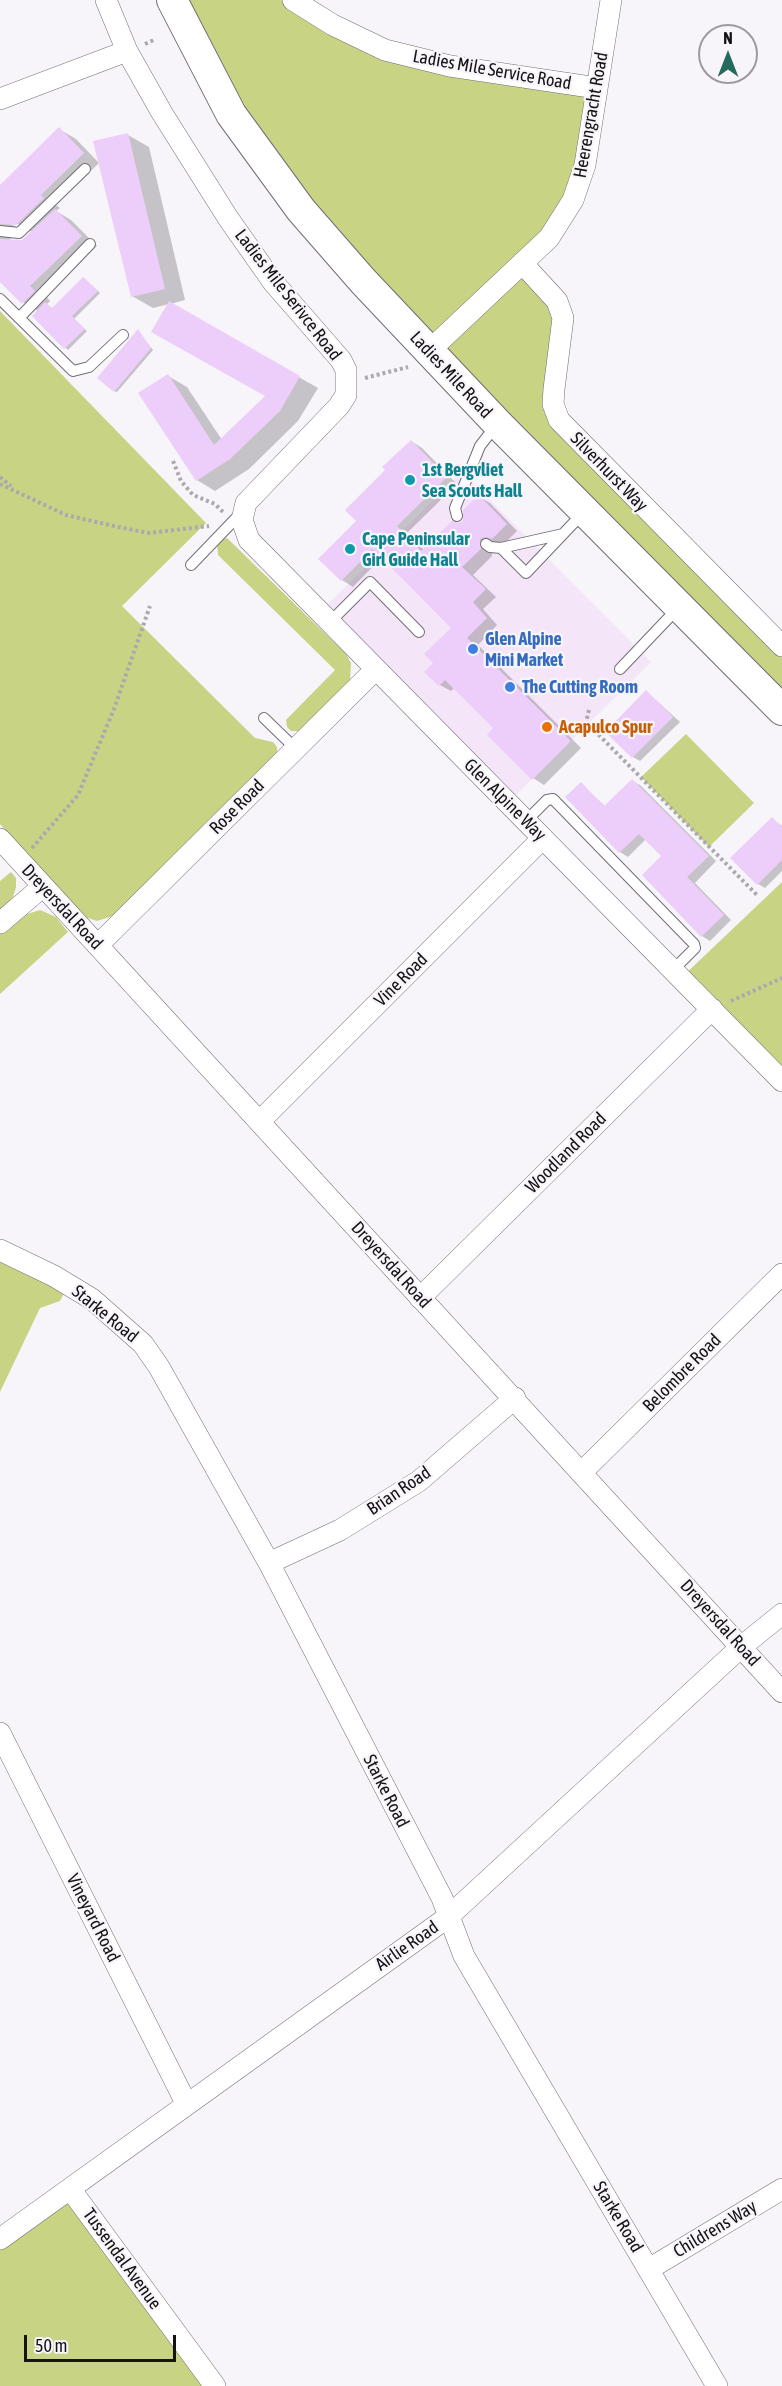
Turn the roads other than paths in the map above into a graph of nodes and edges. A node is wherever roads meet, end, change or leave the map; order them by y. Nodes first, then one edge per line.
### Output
1 (106, 0) edge
2 (172, 0) edge
3 (293, 0) edge
4 (611, 0) edge
5 (127, 51) junction
6 (597, 88) junction
7 (0, 99) edge
8 (85, 169) dead end
9 (0, 231) edge
10 (90, 244) dead end
11 (522, 263) junction
12 (0, 299) edge
13 (19, 318) junction
14 (123, 335) dead end
15 (419, 359) junction
16 (498, 424) junction
17 (457, 516) dead end
18 (238, 517) junction
19 (573, 524) junction
20 (486, 544) dead end
21 (501, 548) junction
22 (191, 565) dead end
23 (678, 608) junction
24 (330, 622) junction
25 (419, 632) dead end
26 (782, 646) edge
27 (376, 669) junction
28 (620, 669) dead end
29 (782, 710) edge
30 (264, 718) dead end
31 (296, 749) junction
32 (526, 821) junction
33 (543, 838) junction
34 (0, 839) edge
35 (42, 887) junction
36 (0, 923) edge
37 (98, 945) junction
38 (673, 970) junction
39 (712, 1009) junction
40 (782, 1081) edge
41 (260, 1121) junction
42 (0, 1250) edge
43 (782, 1274) edge
44 (420, 1298) junction
45 (515, 1398) junction
46 (582, 1472) junction
47 (269, 1563) junction
48 (782, 1614) edge
49 (741, 1647) junction
50 (782, 1692) edge
51 (0, 1733) edge
52 (448, 1917) junction
53 (186, 2103) junction
54 (71, 2190) junction
55 (782, 2190) edge
56 (0, 2239) edge
57 (649, 2269) junction
58 (215, 2386) edge
59 (717, 2386) edge

1 - 5 street, Ladies Mile Serivce Road
2 - 15 main road, Ladies Mile Road
3 - 6 street, Ladies Mile Service Road
4 - 6 street, Heerengracht Road
5 - 7 street
5 - 18 street, Ladies Mile Serivce Road
6 - 11 street, Heerengracht Road
8 - 9 lane
10 - 13 lane
11 - 15 street, Heerengracht Road
11 - 26 street, Silverhurst Way
12 - 13 lane
13 - 14 lane
15 - 16 main road, Ladies Mile Road
16 - 17 lane
16 - 19 main road, Ladies Mile Road
18 - 22 lane
18 - 24 street, Glen Alpine Way
19 - 21 lane
19 - 21 lane
19 - 23 main road, Ladies Mile Road
20 - 21 lane
23 - 28 lane
23 - 29 main road, Ladies Mile Road
24 - 25 lane
24 - 27 street, Glen Alpine Way
27 - 31 street, Rose Road
27 - 32 street, Glen Alpine Way
30 - 31 lane
31 - 37 street, Rose Road
32 - 33 street, Glen Alpine Way
32 - 38 lane
33 - 38 street, Glen Alpine Way
33 - 41 street, Vine Road
34 - 35 street, Dreyersdal Road
35 - 36 street
35 - 37 street, Dreyersdal Road
37 - 41 street, Dreyersdal Road
38 - 39 street, Glen Alpine Way
39 - 40 street, Glen Alpine Way
39 - 44 street, Woodland Road
41 - 44 street, Dreyersdal Road
42 - 47 street, Starke Road
43 - 46 street, Belombre Road
44 - 45 street, Dreyersdal Road
45 - 46 street, Dreyersdal Road
45 - 47 street, Brian Road
46 - 49 street, Dreyersdal Road
47 - 52 street, Starke Road
48 - 49 street, Airlie Road
49 - 50 street, Dreyersdal Road
49 - 52 street, Airlie Road
51 - 53 street, Vineyard Road
52 - 53 street, Airlie Road
52 - 57 street, Starke Road
53 - 54 street, Airlie Road
54 - 56 street, Airlie Road
54 - 58 street, Tussendal Avenue
55 - 57 street, Childrens Way
57 - 59 street, Starke Road

